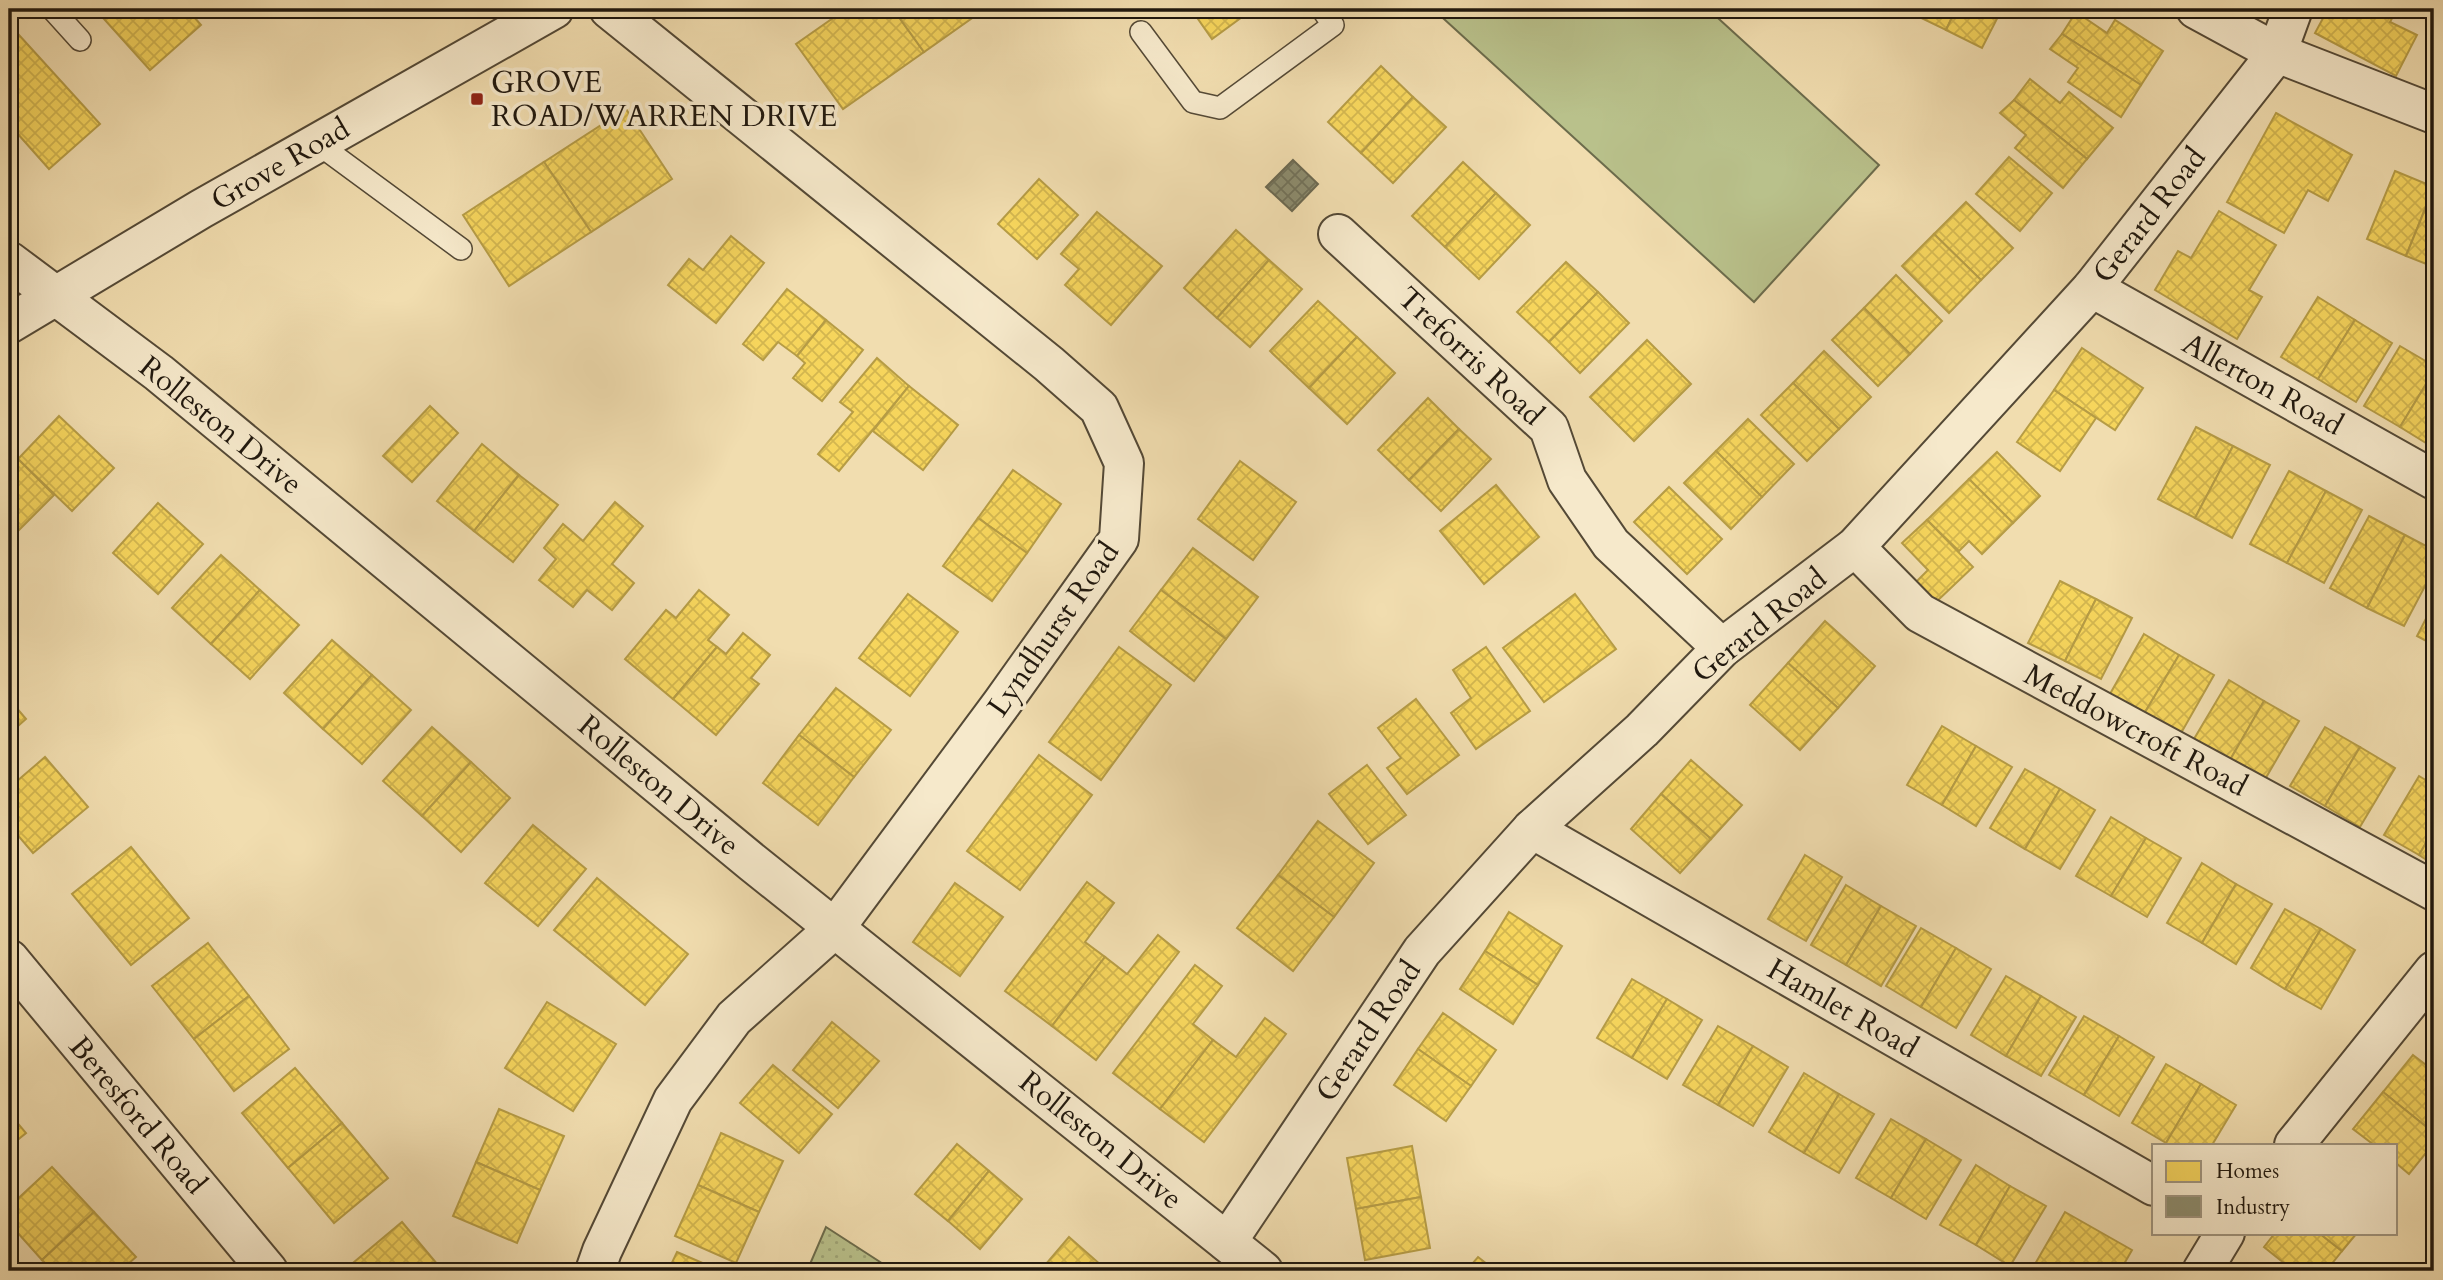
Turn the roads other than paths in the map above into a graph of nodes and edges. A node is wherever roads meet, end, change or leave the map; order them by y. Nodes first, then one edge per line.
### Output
1 (52, 9) edge
2 (554, 9) edge
3 (609, 9) edge
4 (1322, 9) edge
5 (2196, 9) edge
6 (2293, 9) edge
7 (1141, 32) dead end
8 (80, 40) dead end
9 (2277, 53) junction
10 (2434, 114) edge
11 (317, 143) junction
12 (1338, 234) dead end
13 (461, 249) dead end
14 (9, 261) edge
15 (2092, 288) junction
16 (56, 296) junction
17 (9, 324) edge
18 (2434, 480) edge
19 (1855, 547) junction
20 (1722, 648) junction
21 (1532, 829) junction
22 (2434, 891) edge
23 (835, 928) junction
24 (9, 959) edge
25 (2434, 971) edge
26 (2295, 1144) edge
27 (2152, 1185) edge
28 (2224, 1234) edge
29 (1227, 1242) junction
30 (268, 1271) edge
31 (595, 1271) edge
32 (1263, 1271) edge
33 (2202, 1271) edge

1 - 8 lane
2 - 11 street, Grove Road
3 - 23 street, Lyndhurst Road
4 - 7 lane
5 - 9 street
6 - 9 street, Gerard Road
9 - 10 street
9 - 15 street, Gerard Road
11 - 13 lane
11 - 16 street, Grove Road
12 - 20 street, Treforris Road
14 - 16 street, Rolleston Drive
15 - 18 street, Allerton Road
15 - 19 street, Gerard Road
16 - 17 street, Grove Road
16 - 23 street, Rolleston Drive
19 - 20 street, Gerard Road
19 - 22 street, Meddowcroft Road
20 - 21 street, Gerard Road
21 - 27 street, Hamlet Road
21 - 29 street, Gerard Road
23 - 29 street, Rolleston Drive
23 - 31 street, Lyndhurst Road
24 - 30 street, Beresford Road
25 - 26 street
28 - 33 street
29 - 32 street, Rolleston Drive

